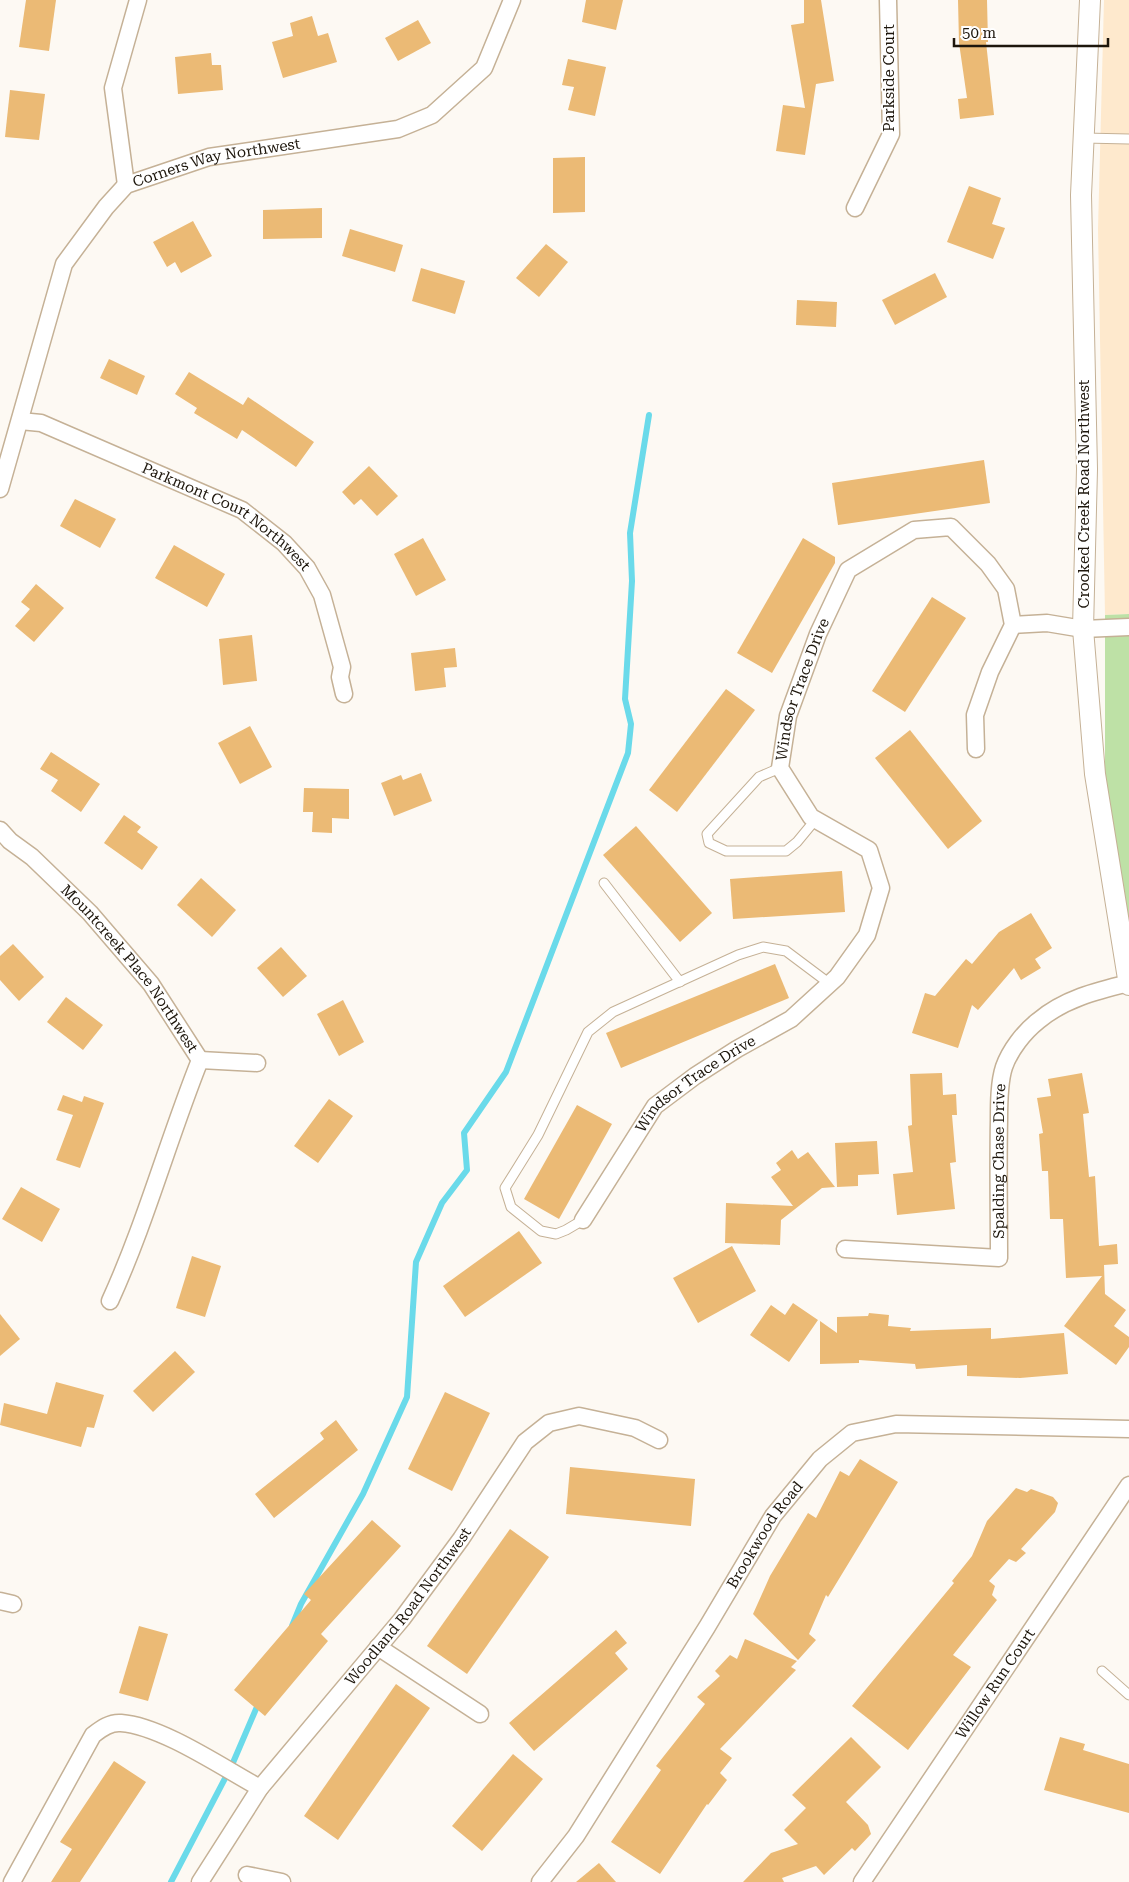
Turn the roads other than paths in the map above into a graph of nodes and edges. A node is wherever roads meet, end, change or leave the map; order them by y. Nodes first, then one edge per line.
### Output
1 (138, 0) edge
2 (512, 0) edge
3 (888, 0) edge
4 (1090, 0) edge
5 (1084, 138) junction
6 (1129, 139) edge
7 (126, 185) junction
8 (855, 208) dead end
9 (20, 421) junction
10 (0, 489) edge
11 (1013, 624) junction
12 (1129, 628) edge
13 (1083, 629) junction
14 (344, 694) dead end
15 (976, 749) dead end
16 (780, 768) junction
17 (816, 819) junction
18 (3, 840) edge
19 (604, 883) dead end
20 (680, 982) junction
21 (830, 984) junction
22 (1129, 984) edge
23 (200, 1060) junction
24 (257, 1063) dead end
25 (583, 1220) joint
26 (845, 1249) dead end
27 (110, 1301) dead end
28 (1129, 1429) edge
29 (659, 1440) dead end
30 (1129, 1485) edge
31 (378, 1647) junction
32 (1102, 1671) dead end
33 (1129, 1696) edge
34 (480, 1714) dead end
35 (260, 1788) junction
36 (247, 1875) dead end
37 (12, 1882) edge
38 (200, 1882) edge
39 (282, 1882) edge
40 (540, 1882) edge
41 (862, 1882) edge

1 - 7 street
2 - 7 street, Corners Way Northwest
3 - 8 street, Parkside Court
4 - 5 street, Crooked Creek Road Northwest
5 - 6 lane
5 - 13 street, Crooked Creek Road Northwest
7 - 9 street, Corners Way Northwest
9 - 10 street, Corners Way Northwest
9 - 14 street, Parkmont Court Northwest
11 - 13 street
11 - 15 street
11 - 16 street, Windsor Trace Drive
12 - 13 street
13 - 22 street, Crooked Creek Road Northwest
16 - 17 street, Windsor Trace Drive
16 - 17 lane
17 - 21 street, Windsor Trace Drive
18 - 23 street, Mountcreek Place Northwest
19 - 20 lane
20 - 21 lane
20 - 25 lane
21 - 25 street, Windsor Trace Drive
22 - 26 street, Spalding Chase Drive
23 - 24 street
23 - 27 street, Mountcreek Place Northwest
28 - 40 street, Brookwood Road
29 - 31 street, Woodland Road Northwest
30 - 41 street, Willow Run Court
31 - 34 street
31 - 35 street, Woodland Road Northwest
32 - 33 lane
35 - 37 street
35 - 38 street, Woodland Road Northwest
36 - 39 street

